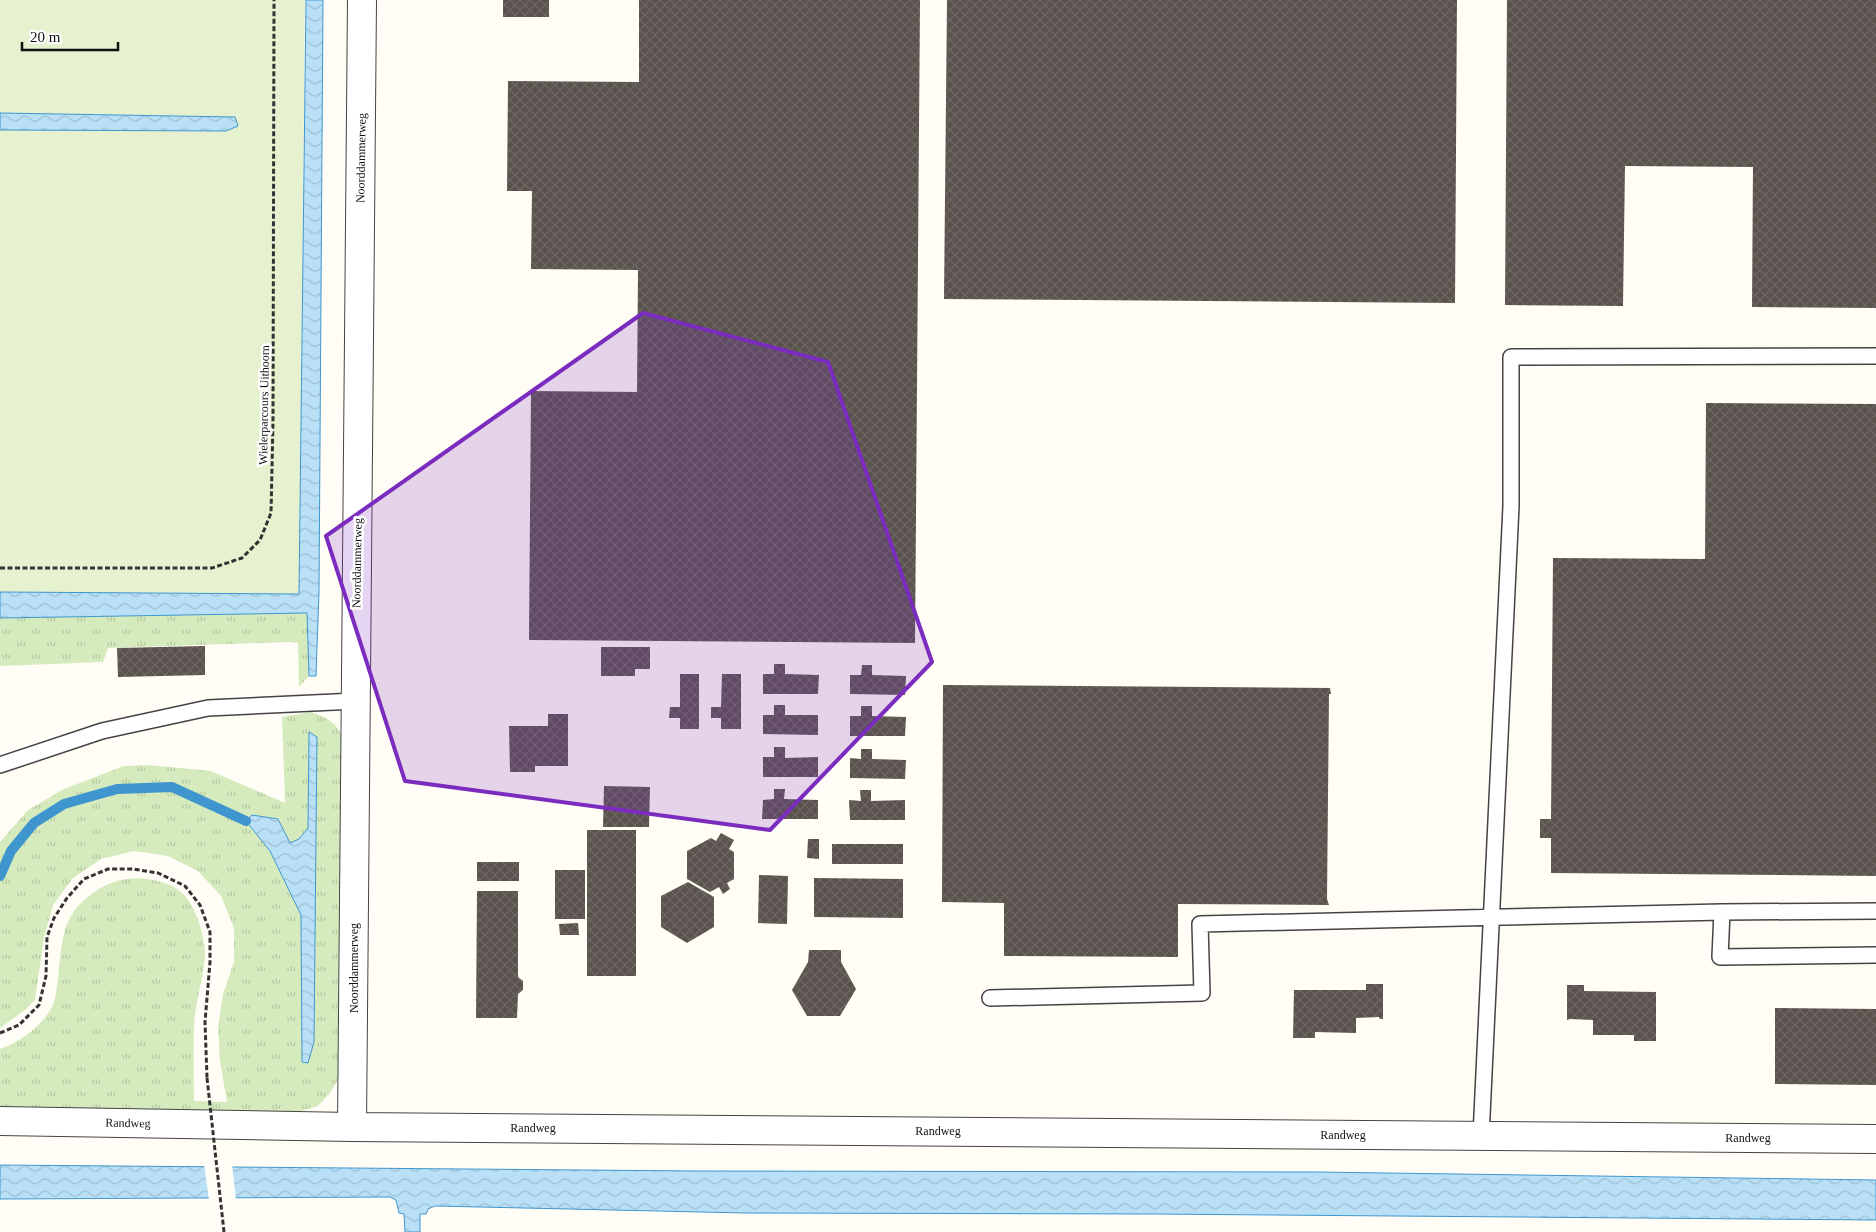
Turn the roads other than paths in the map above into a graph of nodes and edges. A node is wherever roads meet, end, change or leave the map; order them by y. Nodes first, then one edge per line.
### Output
1 (362, 0) edge
2 (1876, 356) edge
3 (356, 701) junction
4 (0, 765) edge
5 (1876, 911) edge
6 (1722, 912) junction
7 (1492, 917) junction
8 (1876, 955) edge
9 (990, 998) dead end
10 (0, 1121) edge
11 (352, 1127) junction
12 (1481, 1136) junction
13 (1876, 1139) edge

1 - 3 street, Noorddammerweg
2 - 7 lane
3 - 4 lane
3 - 11 street, Noorddammerweg
5 - 6 lane
6 - 7 lane
6 - 8 lane
7 - 9 lane
7 - 12 lane
10 - 11 street, Randweg
11 - 12 street, Randweg
12 - 13 street, Randweg

